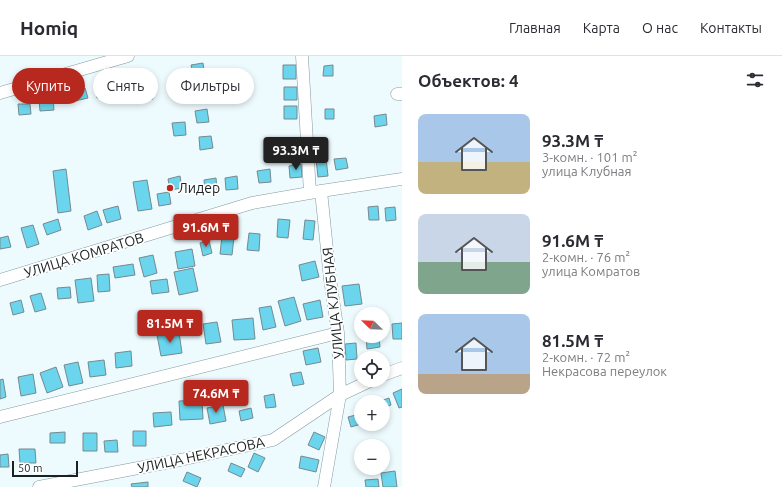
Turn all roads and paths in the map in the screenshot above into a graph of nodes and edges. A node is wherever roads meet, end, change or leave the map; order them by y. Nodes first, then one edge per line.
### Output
1 (128, 56) edge
2 (302, 56) edge
3 (0, 93) edge
4 (402, 179) edge
5 (316, 192) junction
6 (0, 280) edge
7 (338, 333) junction
8 (402, 368) edge
9 (390, 372) edge
10 (357, 387) edge
11 (340, 395) junction
12 (0, 417) edge
13 (39, 487) edge
14 (324, 487) edge

1 - 3 street
2 - 5 street, УЛИЦА КЛУБНАЯ
4 - 5 street, УЛИЦА КОМРАТОВ
5 - 6 street, УЛИЦА КОМРАТОВ
5 - 7 street, УЛИЦА КЛУБНАЯ
7 - 11 street, УЛИЦА КЛУБНАЯ
7 - 12 street
8 - 9 street
10 - 11 street, УЛИЦА НЕКРАСОВА
11 - 13 street, УЛИЦА НЕКРАСОВА
11 - 14 street, УЛИЦА КЛУБНАЯ

